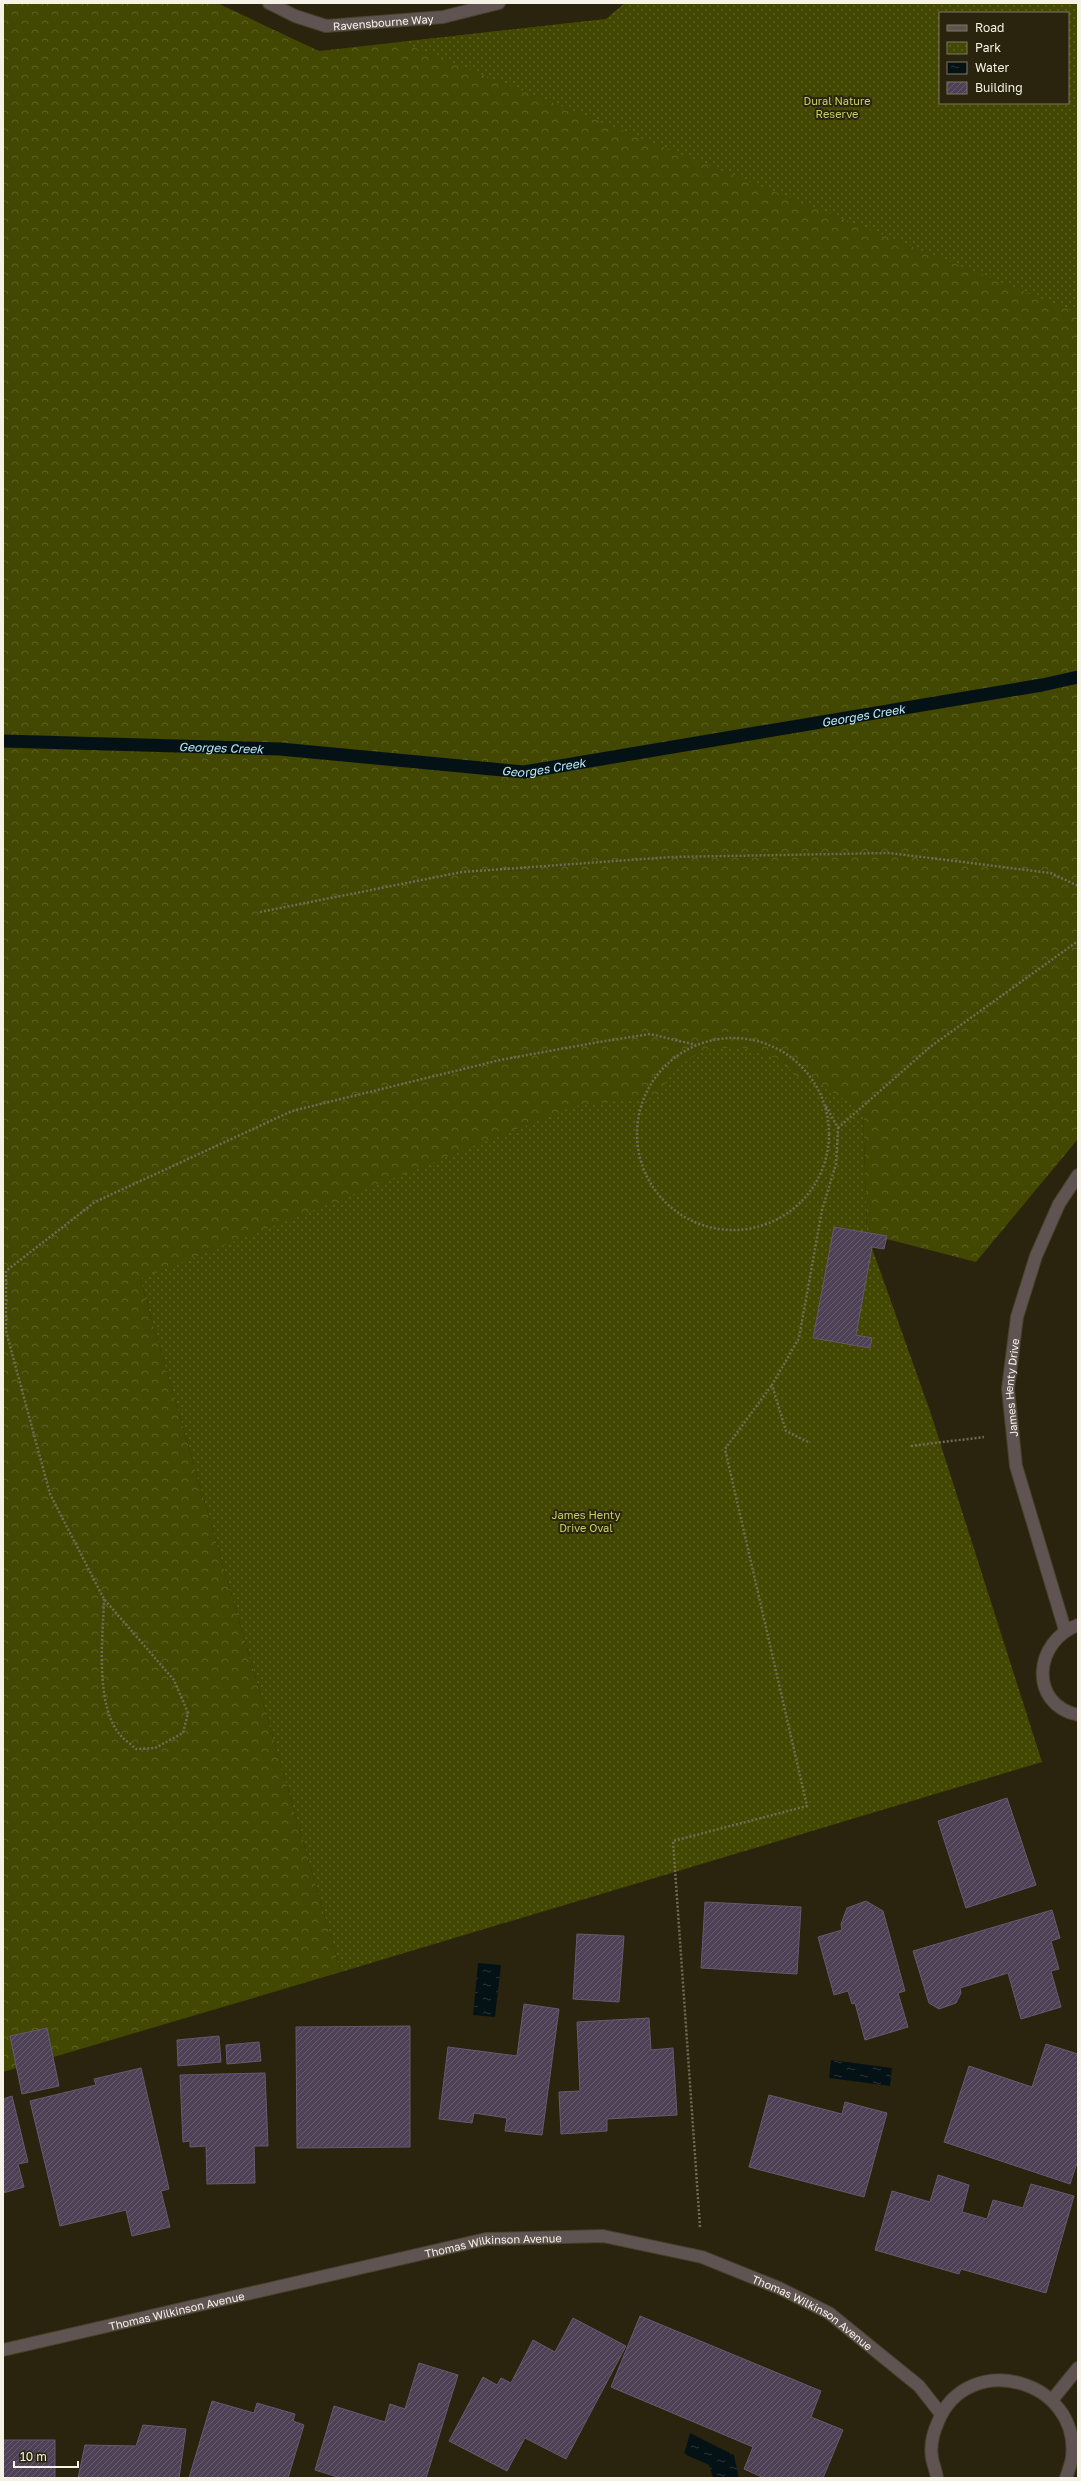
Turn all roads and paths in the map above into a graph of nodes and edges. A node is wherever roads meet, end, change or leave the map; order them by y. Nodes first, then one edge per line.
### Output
1 (269, 3) edge
2 (500, 3) edge
3 (1078, 886) edge
4 (260, 912) dead end
5 (1078, 941) edge
6 (696, 1045) junction
7 (825, 1103) junction
8 (838, 1128) junction
9 (1078, 1175) edge
10 (5, 1331) edge
11 (772, 1386) junction
12 (1013, 1433) junction
13 (808, 1442) dead end
14 (911, 1446) dead end
15 (104, 1599) junction
16 (1078, 1625) edge
17 (1065, 1630) junction
18 (1078, 1715) edge
19 (702, 2257) junction
20 (3, 2350) edge
21 (1078, 2368) edge
22 (1052, 2400) junction
23 (941, 2414) junction
24 (938, 2478) edge
25 (1066, 2478) edge

1 - 2 street, Ravensbourne Way
3 - 4 path
5 - 8 path
6 - 7 path
6 - 7 path
6 - 10 path
7 - 8 path
8 - 11 path
9 - 12 street, James Henty Drive
10 - 15 path
11 - 13 path
11 - 19 path
12 - 14 path
12 - 17 street, James Henty Drive
15 - 15 path
16 - 17 street
17 - 18 street
19 - 20 street, Thomas Wilkinson Avenue
19 - 23 street, Thomas Wilkinson Avenue
21 - 22 street
22 - 23 street
22 - 25 street
23 - 24 street

